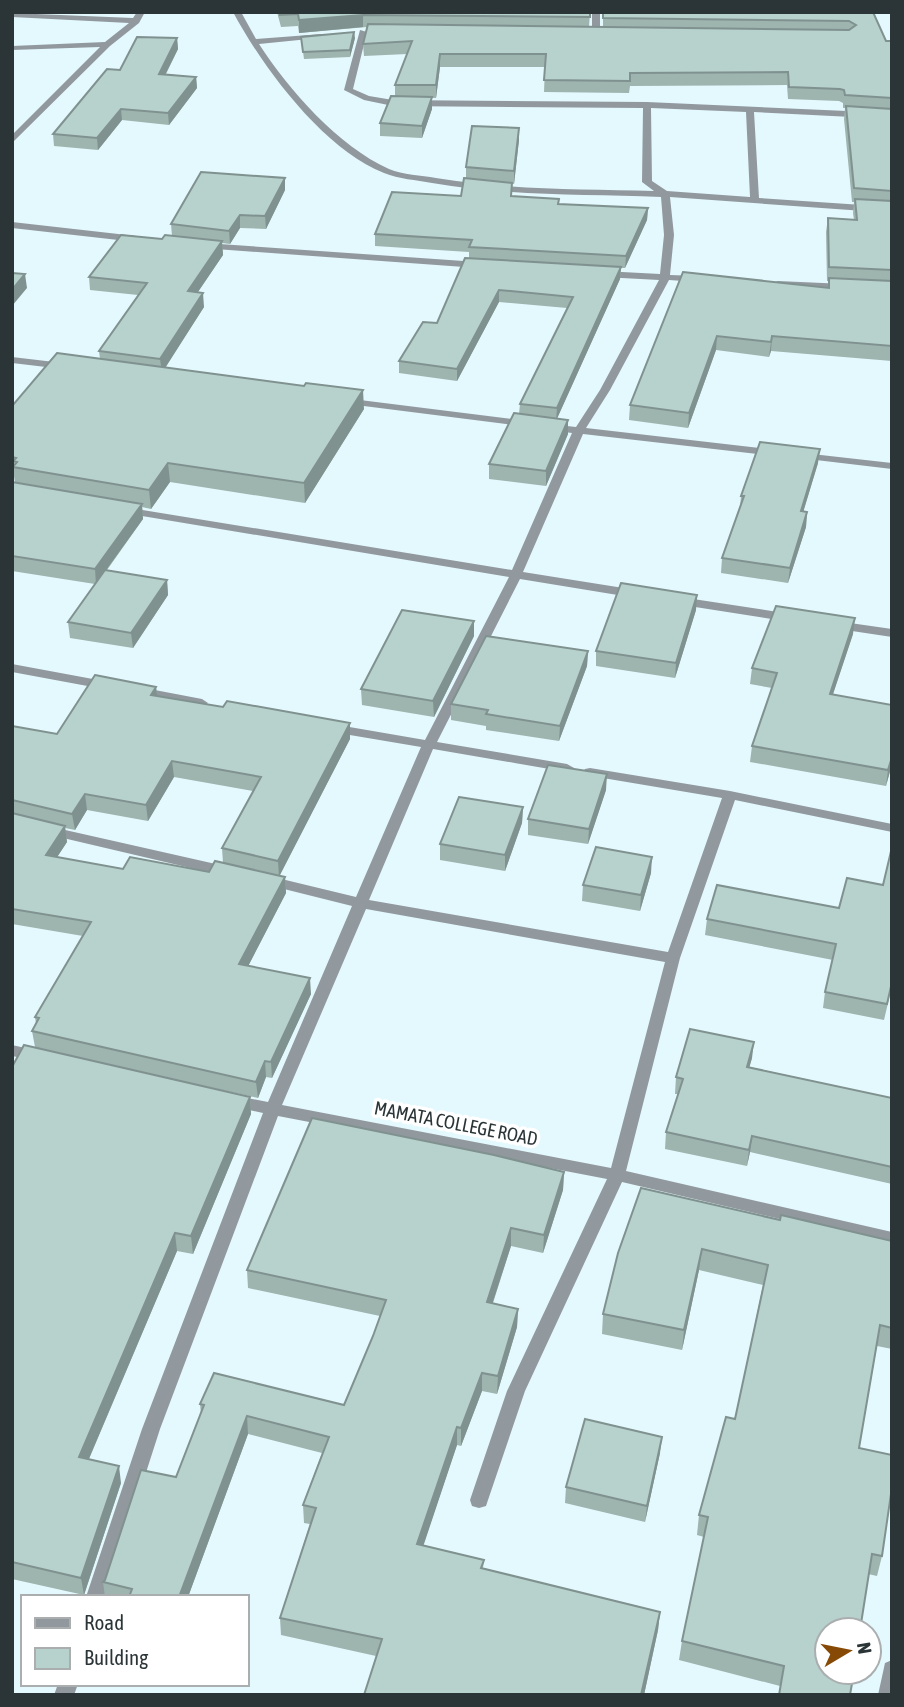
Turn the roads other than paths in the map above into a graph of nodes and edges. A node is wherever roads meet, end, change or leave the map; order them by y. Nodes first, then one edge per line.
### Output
1 (141, 12) edge
2 (237, 12) edge
3 (596, 12) edge
4 (12, 15) edge
5 (136, 21) junction
6 (363, 32) junction
7 (377, 33) edge
8 (349, 34) edge
9 (336, 35) edge
10 (582, 35) edge
11 (596, 35) junction
12 (609, 35) edge
13 (255, 42) junction
14 (107, 44) junction
15 (12, 48) edge
16 (647, 105) junction
17 (750, 110) junction
18 (892, 117) edge
19 (12, 125) edge
20 (24, 126) junction
21 (12, 140) edge
22 (665, 194) junction
23 (755, 200) junction
24 (892, 210) edge
25 (12, 225) edge
26 (150, 240) edge
27 (191, 245) edge
28 (483, 266) edge
29 (595, 273) edge
30 (665, 278) junction
31 (705, 280) edge
32 (772, 283) edge
33 (852, 287) edge
34 (12, 360) edge
35 (81, 369) edge
36 (330, 400) edge
37 (579, 430) junction
38 (783, 454) edge
39 (797, 455) edge
40 (892, 466) edge
41 (107, 507) edge
42 (515, 576) junction
43 (650, 596) edge
44 (663, 598) edge
45 (798, 619) edge
46 (824, 623) edge
47 (892, 634) edge
48 (12, 667) edge
49 (214, 706) edge
50 (321, 726) edge
51 (428, 746) junction
52 (730, 795) junction
53 (12, 822) edge
54 (892, 828) edge
55 (361, 902) junction
56 (673, 958) junction
57 (12, 1051) edge
58 (51, 1059) edge
59 (220, 1098) edge
60 (272, 1110) junction
61 (617, 1175) junction
62 (892, 1238) edge
63 (479, 1500) dead end
64 (97, 1595) edge
65 (892, 1669) edge
66 (888, 1695) edge

1 - 5 street
2 - 13 street
3 - 11 street
4 - 5 street
5 - 14 street
6 - 7 street
6 - 8 street
6 - 16 street
9 - 13 street
10 - 11 street
11 - 12 street
13 - 22 street
14 - 15 street
14 - 20 street
16 - 17 street
16 - 22 street
17 - 18 street
17 - 23 street
19 - 20 street
20 - 21 street
22 - 23 street
22 - 30 street
23 - 24 street
25 - 26 street
27 - 28 street
29 - 30 street
30 - 31 street
30 - 37 street
32 - 33 street
34 - 35 street
36 - 37 street
37 - 38 street
37 - 42 street
39 - 40 street
41 - 42 street
42 - 43 street
42 - 51 street
44 - 45 street
46 - 47 street
48 - 49 street
50 - 51 street
51 - 52 street
51 - 55 street
52 - 54 street
52 - 56 street
53 - 55 street
55 - 56 street
55 - 60 street
56 - 61 street
57 - 58 street
59 - 60 street, MAMATA COLLEGE ROAD
60 - 61 street, MAMATA COLLEGE ROAD
60 - 64 street
61 - 62 street, MAMATA COLLEGE ROAD
61 - 63 street
65 - 66 street

